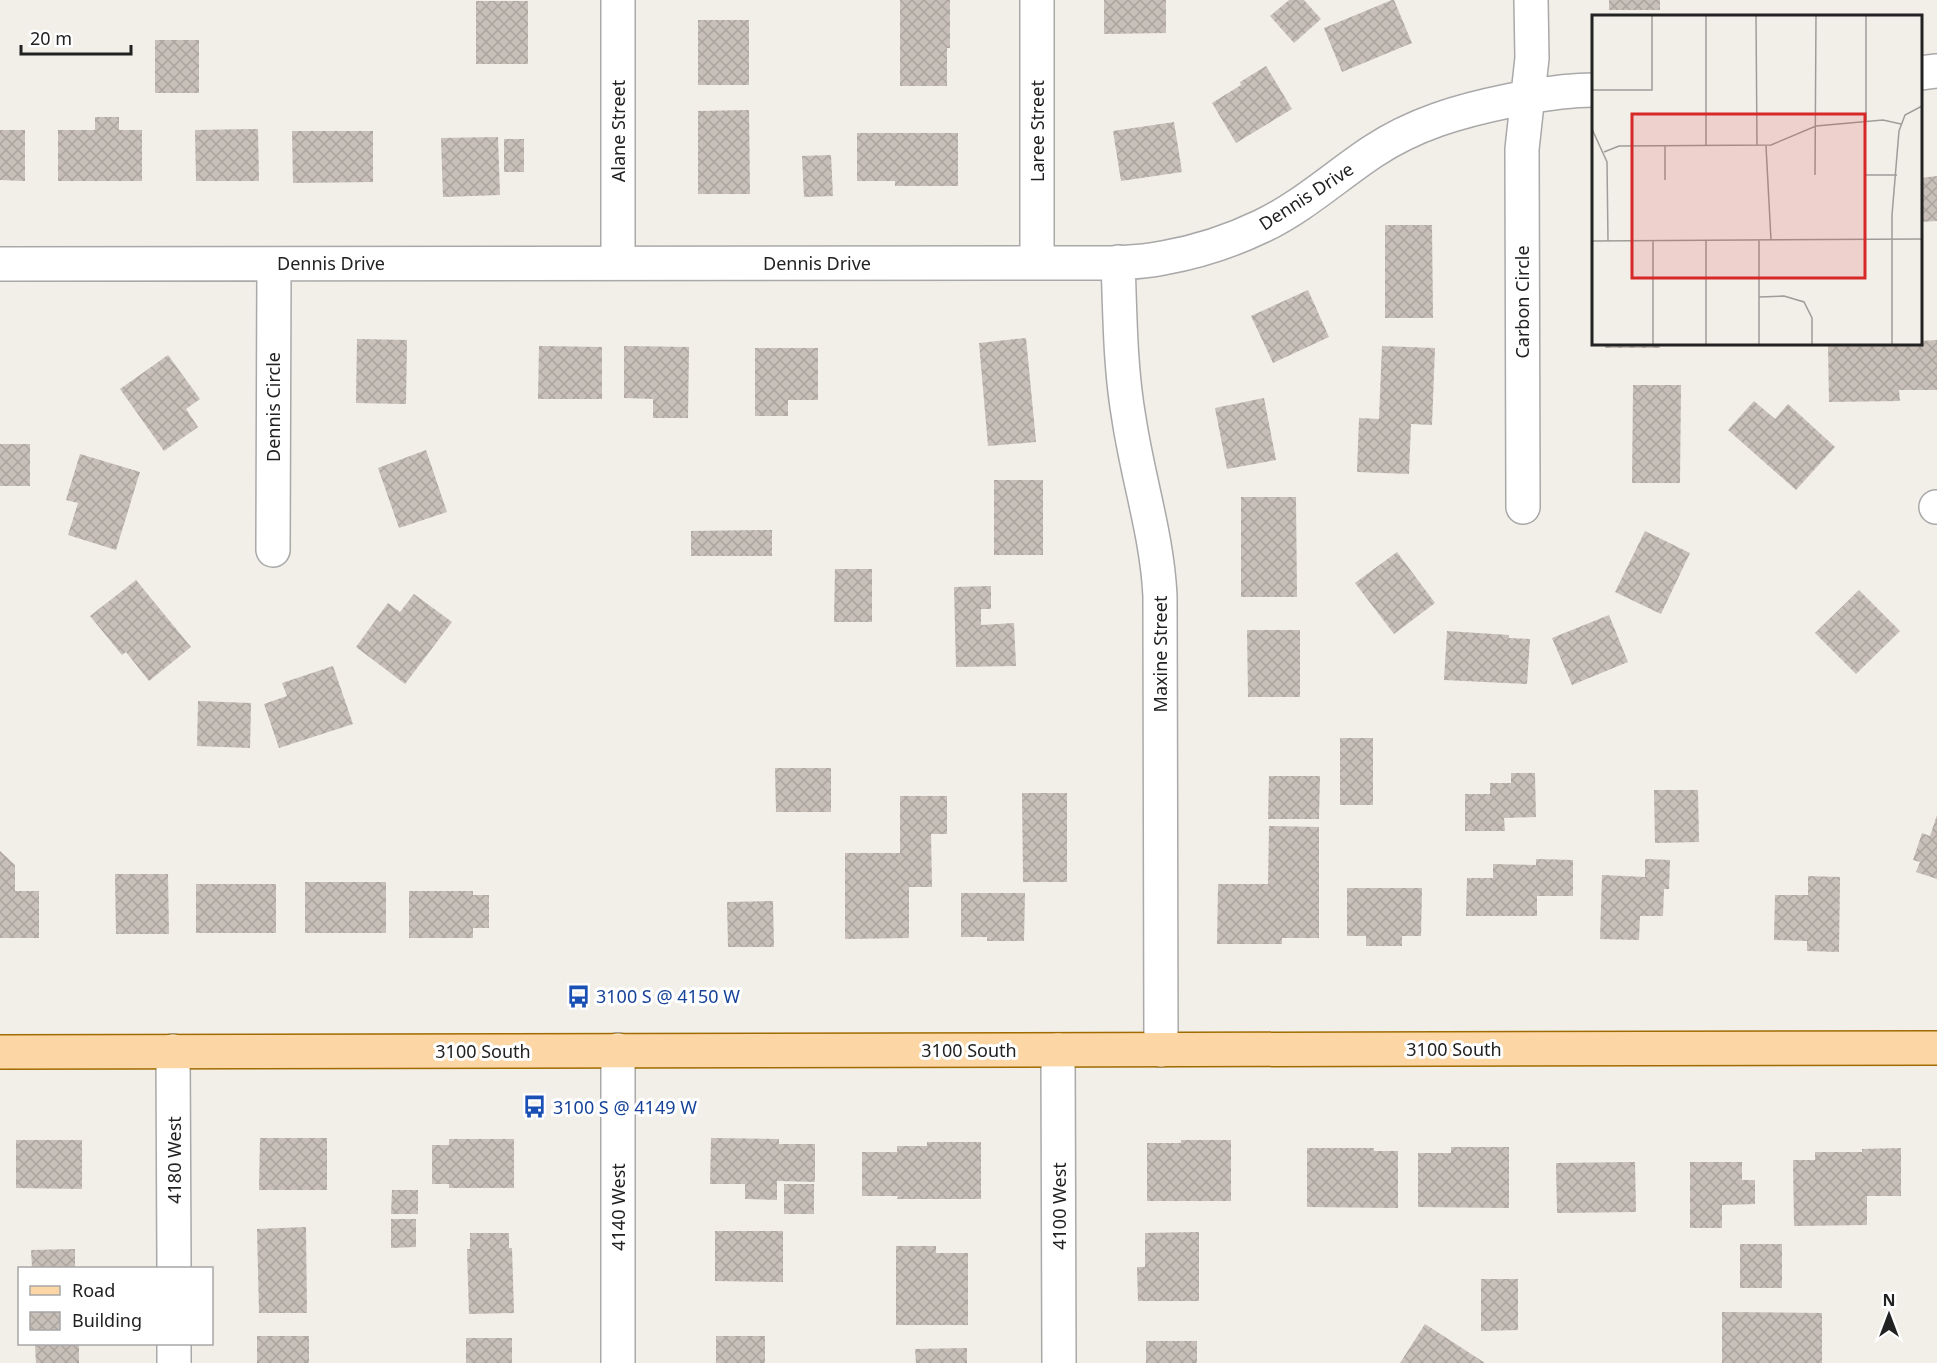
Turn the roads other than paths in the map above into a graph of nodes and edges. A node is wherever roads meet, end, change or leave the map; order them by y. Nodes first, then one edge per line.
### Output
1 (618, 0) edge
2 (1037, 0) edge
3 (1531, 0) edge
4 (1937, 71) edge
5 (1922, 73) edge
6 (1592, 90) edge
7 (1527, 97) junction
8 (1118, 262) junction
9 (618, 263) junction
10 (1037, 263) junction
11 (0, 264) edge
12 (274, 264) junction
13 (1523, 507) dead end
14 (273, 550) dead end
15 (1937, 1048) edge
16 (618, 1050) junction
17 (1058, 1050) junction
18 (1161, 1050) junction
19 (173, 1051) junction
20 (0, 1052) edge
21 (174, 1267) edge
22 (174, 1345) edge
23 (174, 1363) edge
24 (618, 1363) edge
25 (1059, 1363) edge

1 - 9 street, Alane Street
2 - 10 street, Laree Street
3 - 7 street, Carbon Circle
4 - 5 street
6 - 7 street, Dennis Drive
7 - 8 street, Dennis Drive
7 - 13 street, Carbon Circle
8 - 10 street, Dennis Drive
8 - 18 street, Maxine Street
9 - 10 street, Dennis Drive
9 - 12 street, Dennis Drive
11 - 12 street, Dennis Drive
12 - 14 street, Dennis Circle
15 - 18 main road, 3100 South
16 - 17 main road, 3100 South
16 - 19 main road, 3100 South
16 - 24 street, 4140 West
17 - 18 main road, 3100 South
17 - 25 street, 4100 West
19 - 20 main road, 3100 South
19 - 21 street, 4180 West
22 - 23 street

